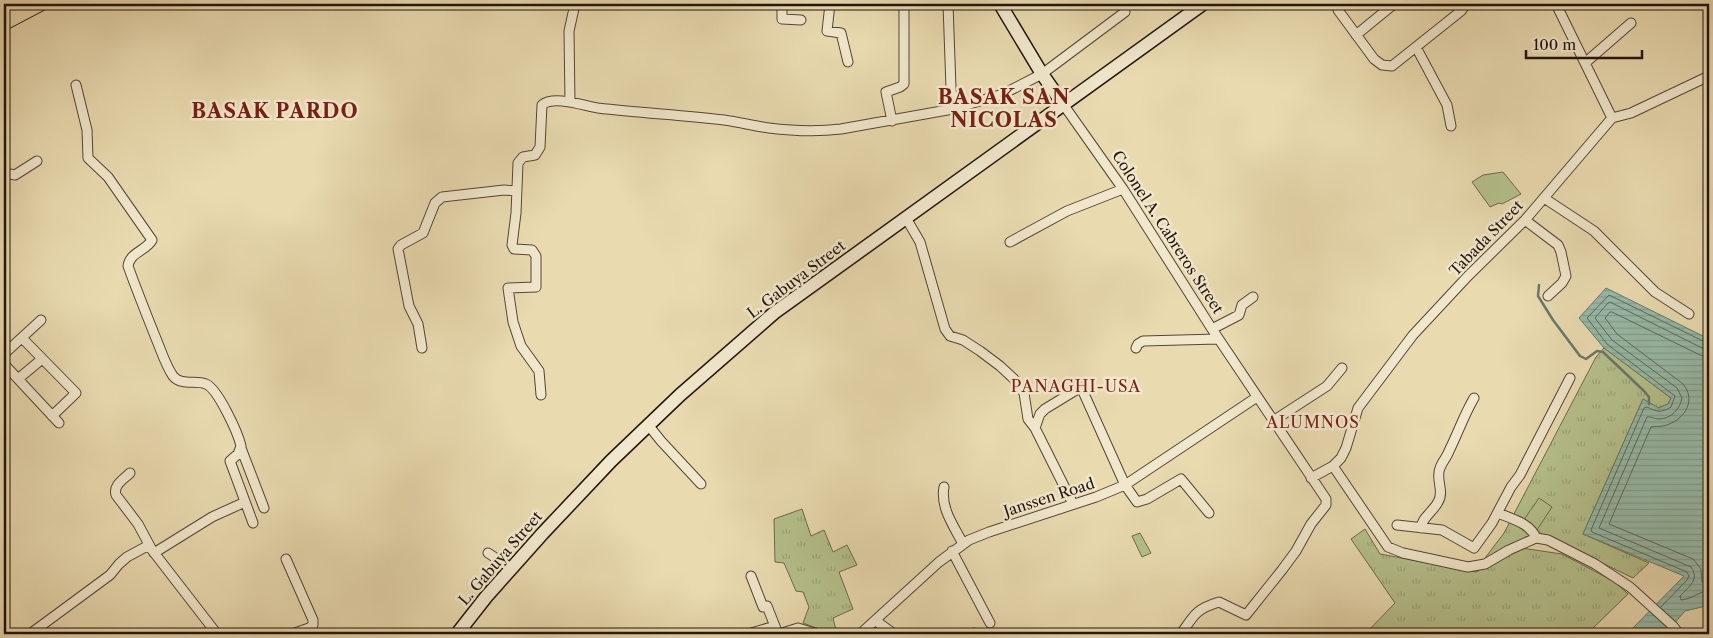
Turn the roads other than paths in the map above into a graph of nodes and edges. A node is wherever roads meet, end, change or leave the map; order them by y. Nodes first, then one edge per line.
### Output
1 (14, 4) edge
2 (40, 4) edge
3 (575, 4) edge
4 (782, 4) edge
5 (830, 4) edge
6 (904, 4) edge
7 (948, 4) edge
8 (1000, 4) edge
9 (1203, 4) edge
10 (1339, 4) edge
11 (1394, 4) edge
12 (1466, 4) edge
13 (1556, 4) edge
14 (4, 9) edge
15 (1125, 12) dead end
16 (801, 20) dead end
17 (4, 23) edge
18 (1631, 23) dead end
19 (1356, 35) junction
20 (1416, 46) junction
21 (848, 62) dead end
22 (1585, 62) junction
23 (1042, 74) junction
24 (1709, 76) edge
25 (76, 85) dead end
26 (570, 102) junction
27 (1063, 104) junction
28 (953, 109) junction
29 (1612, 118) junction
30 (892, 121) junction
31 (1451, 126) dead end
32 (37, 161) dead end
33 (4, 173) edge
34 (1122, 189) junction
35 (516, 191) junction
36 (1544, 198) junction
37 (906, 218) junction
38 (1524, 220) junction
39 (1010, 242) dead end
40 (1548, 296) dead end
41 (1253, 297) dead end
42 (1689, 314) dead end
43 (41, 320) dead end
44 (1212, 329) junction
45 (22, 338) junction
46 (1218, 339) junction
47 (422, 348) dead end
48 (1136, 348) dead end
49 (4, 354) edge
50 (42, 359) junction
51 (4, 364) edge
52 (1342, 368) dead end
53 (1570, 378) dead end
54 (18, 379) junction
55 (541, 395) dead end
56 (1257, 397) junction
57 (1474, 398) dead end
58 (52, 416) junction
59 (1274, 422) junction
60 (59, 423) dead end
61 (649, 426) junction
62 (1035, 428) junction
63 (241, 448) junction
64 (1333, 466) junction
65 (130, 473) dead end
66 (1311, 478) junction
67 (701, 484) dead end
68 (1125, 485) junction
69 (944, 487) dead end
70 (245, 502) junction
71 (1073, 504) junction
72 (264, 508) dead end
73 (1498, 512) junction
74 (1209, 513) dead end
75 (253, 523) dead end
76 (1397, 525) dead end
77 (1421, 528) junction
78 (1536, 538) junction
79 (963, 544) junction
80 (152, 549) junction
81 (952, 551) junction
82 (488, 553) dead end
83 (286, 558) dead end
84 (511, 568) junction
85 (751, 576) dead end
86 (876, 621) junction
87 (990, 623) dead end
88 (777, 631) edge
89 (30, 634) edge
90 (217, 634) edge
91 (292, 634) edge
92 (457, 634) edge
93 (748, 634) edge
94 (818, 634) edge
95 (860, 634) edge
96 (894, 634) edge
97 (1182, 634) edge
98 (1680, 634) edge

1 - 14 main road
2 - 17 main road
3 - 26 street
4 - 16 street
5 - 21 street
6 - 30 street
7 - 28 street
8 - 23 street, Colonel A. Cabreros Street
9 - 27 street, L. Gabuya Street
10 - 19 street
11 - 19 street
12 - 20 street
13 - 22 street
15 - 23 street
18 - 22 street
19 - 20 street
20 - 31 street
22 - 29 street
23 - 27 street, Colonel A. Cabreros Street
23 - 28 street
24 - 29 street
25 - 63 street
26 - 30 street
26 - 35 street
27 - 34 street, Colonel A. Cabreros Street
27 - 37 street, L. Gabuya Street
28 - 30 street
29 - 36 street, Tabada Street
32 - 33 street
34 - 39 street
34 - 44 street, Colonel A. Cabreros Street
35 - 47 street
35 - 55 street
36 - 38 street, Tabada Street
36 - 42 street
37 - 61 street, L. Gabuya Street
37 - 62 street
38 - 40 street
38 - 64 street, Tabada Street
41 - 44 street
43 - 45 street
44 - 46 street, Colonel A. Cabreros Street
45 - 49 street
45 - 50 street
46 - 48 street
46 - 56 street, Colonel A. Cabreros Street
50 - 54 street
50 - 58 street
51 - 54 street
52 - 59 street
53 - 73 street
54 - 58 street
56 - 59 street, Colonel A. Cabreros Street
56 - 68 street, Janssen Road
57 - 77 street
58 - 60 street
59 - 66 street, Colonel A. Cabreros Street
61 - 67 street
61 - 84 street, L. Gabuya Street
62 - 68 street
62 - 71 street
63 - 70 street
63 - 72 street
64 - 66 street, Tabada Street
64 - 78 street
65 - 80 street
66 - 97 street, Colonel A. Cabreros Street
68 - 71 street, Janssen Road
68 - 74 street
69 - 79 street
70 - 75 street
70 - 80 street
71 - 79 street, Janssen Road
73 - 77 street
73 - 78 street
76 - 77 street
78 - 98 street
79 - 81 street, Janssen Road
80 - 89 street
80 - 90 street
81 - 86 street, Janssen Road
81 - 87 street
82 - 84 street
83 - 91 street
84 - 92 street, L. Gabuya Street
85 - 88 street
86 - 95 street, Janssen Road
86 - 96 street
88 - 93 street
88 - 94 street

